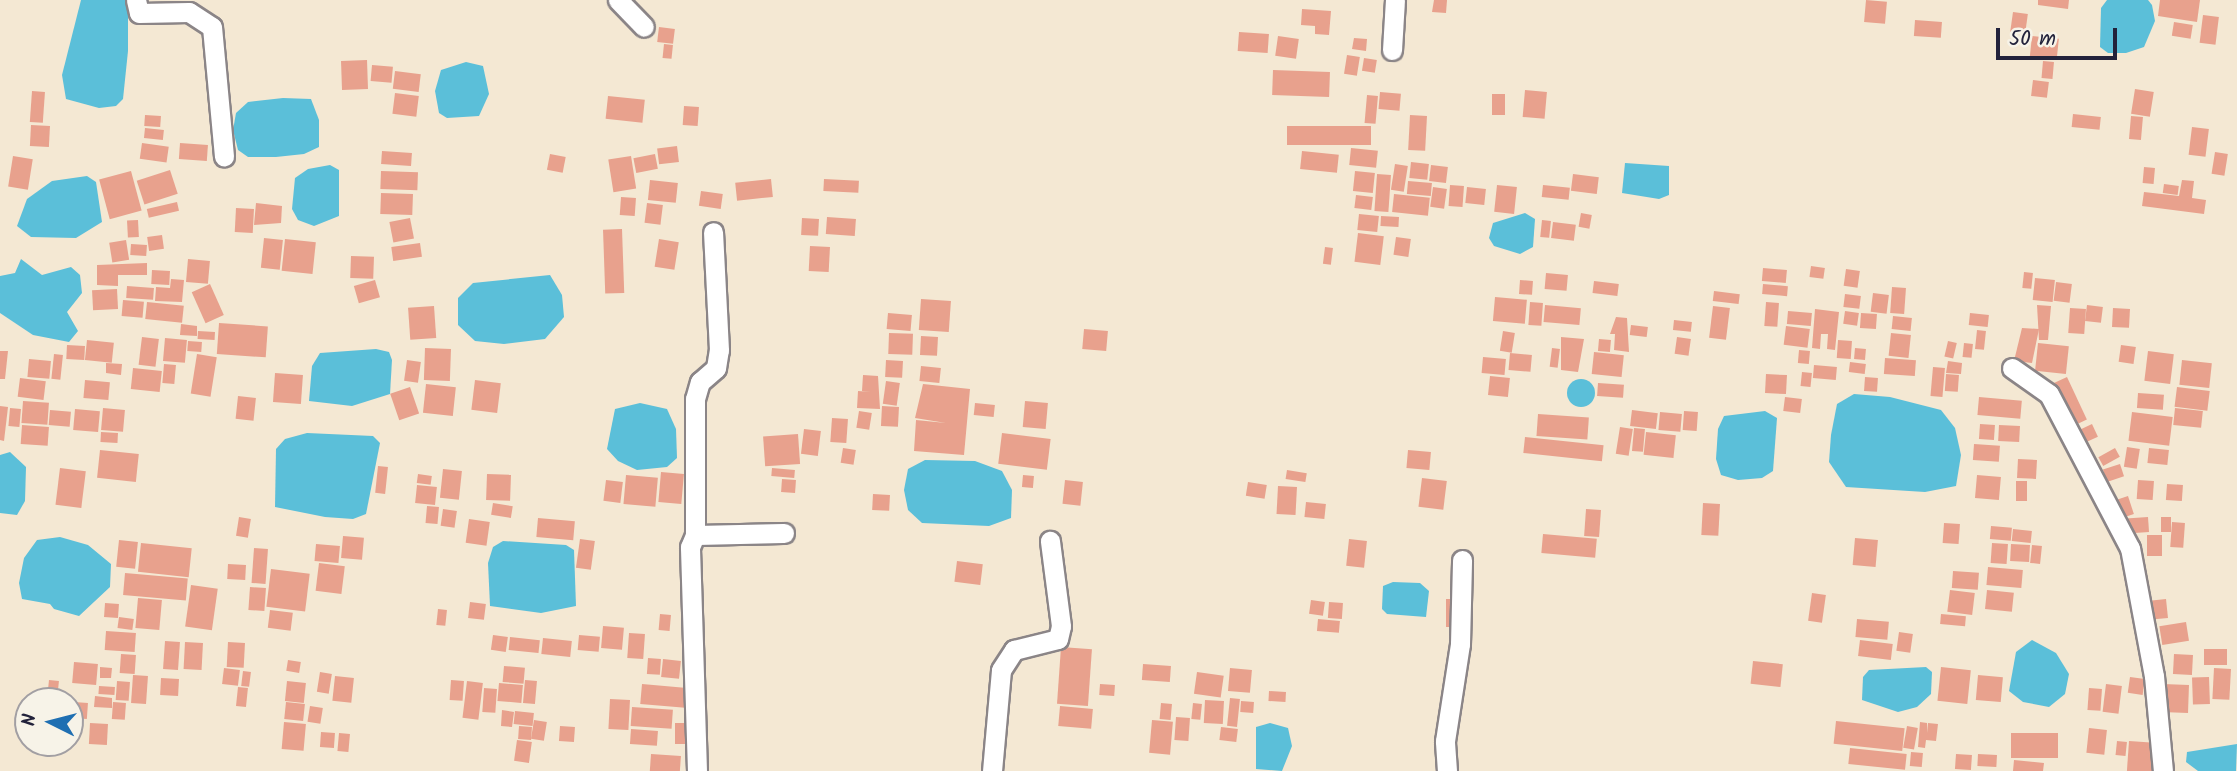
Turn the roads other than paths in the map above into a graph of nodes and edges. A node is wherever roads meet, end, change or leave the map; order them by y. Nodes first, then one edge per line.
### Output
1 (136, 0) edge
2 (618, 0) edge
3 (1395, 0) edge
4 (644, 27) dead end
5 (1392, 50) dead end
6 (223, 156) dead end
7 (713, 232) dead end
8 (2012, 368) dead end
9 (784, 533) dead end
10 (695, 535) junction
11 (1050, 541) dead end
12 (1462, 560) dead end
13 (697, 771) edge
14 (992, 771) edge
15 (1447, 771) edge
16 (2163, 771) edge

1 - 6 street
2 - 4 street
3 - 5 street
7 - 10 street
8 - 16 street
9 - 10 street
10 - 13 street
11 - 14 street
12 - 15 street

